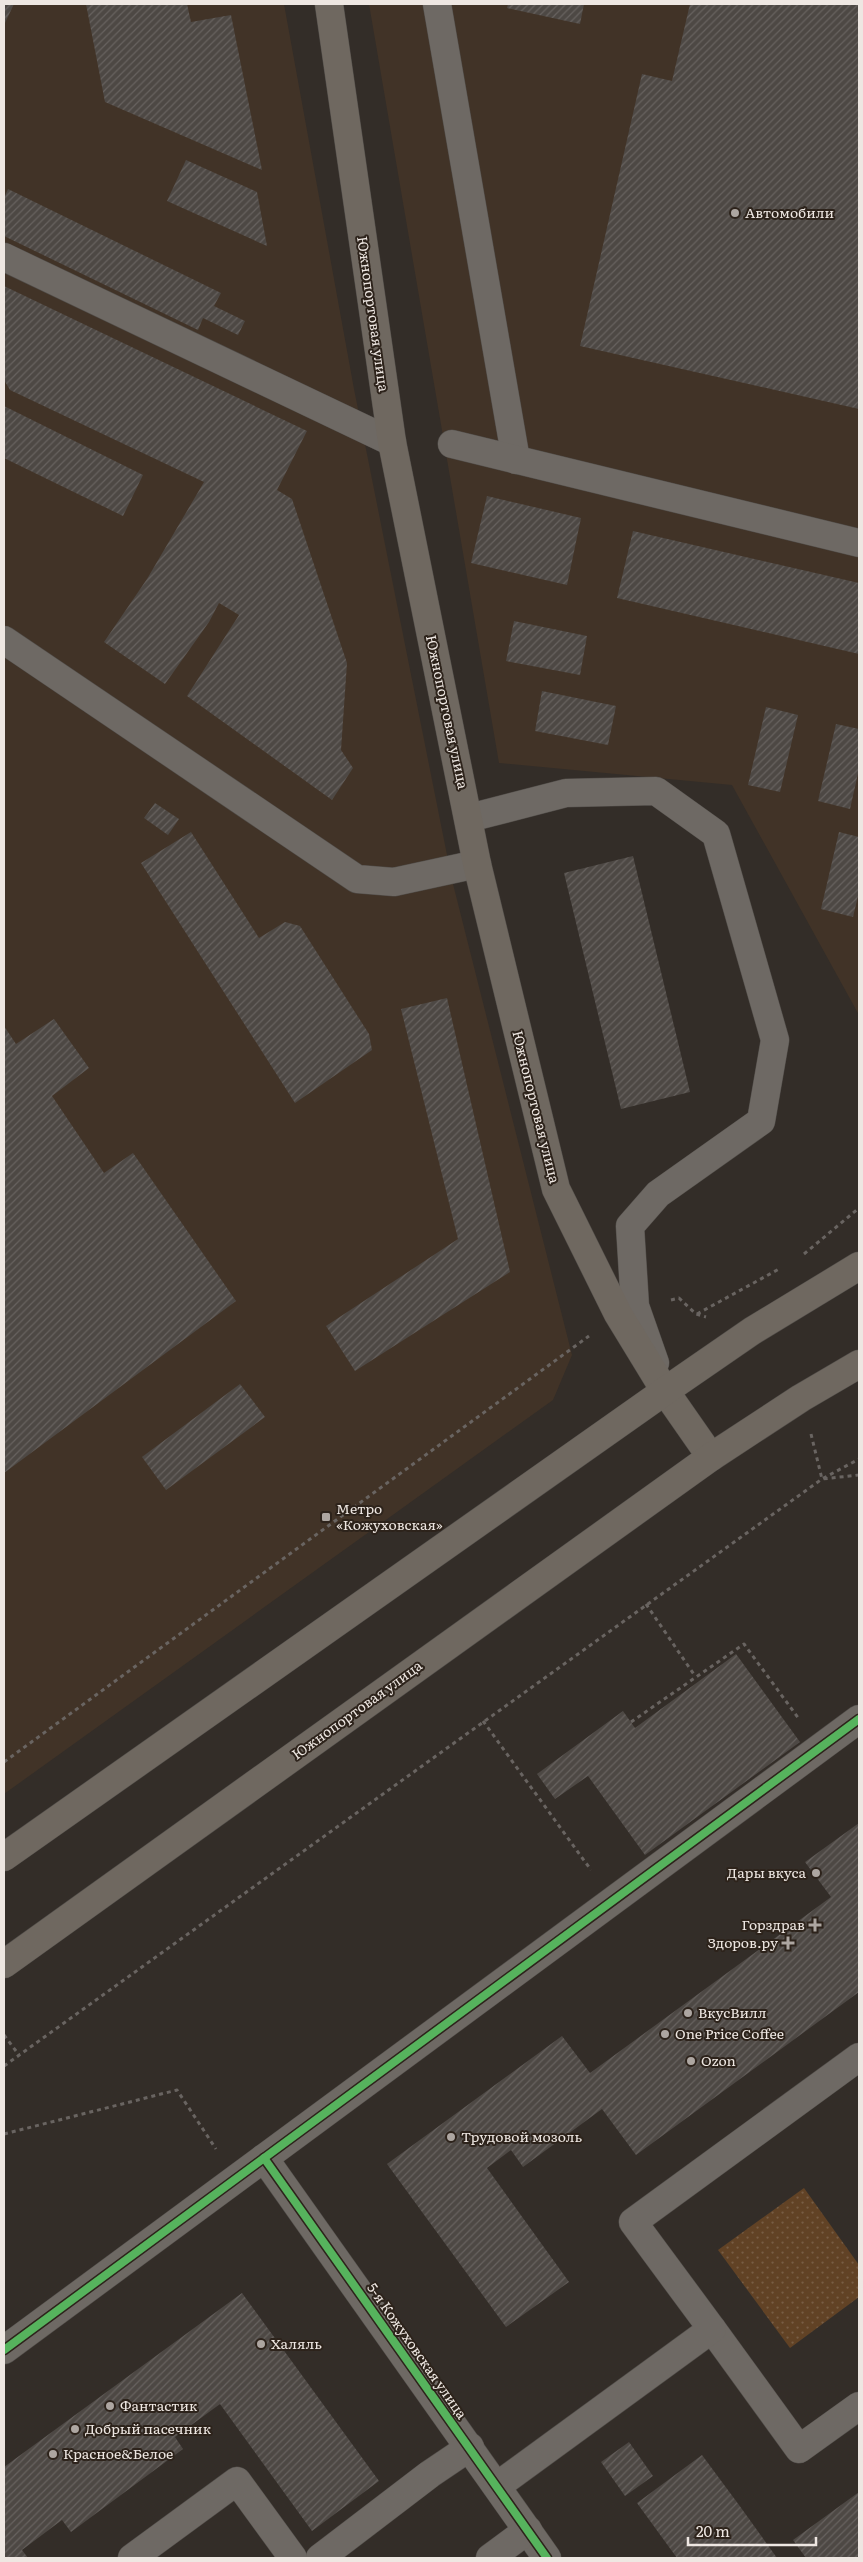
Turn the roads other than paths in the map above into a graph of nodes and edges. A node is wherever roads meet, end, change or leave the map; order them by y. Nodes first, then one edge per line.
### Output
1 (329, 4) edge
2 (437, 4) edge
3 (4, 257) edge
4 (392, 442) junction
5 (452, 444) dead end
6 (516, 460) junction
7 (859, 544) edge
8 (4, 640) edge
9 (469, 818) junction
10 (477, 864) junction
11 (859, 1266) edge
12 (627, 1310) junction
13 (859, 1364) edge
14 (665, 1391) junction
15 (711, 1456) junction
16 (859, 1720) edge
17 (4, 1857) edge
18 (4, 1964) edge
19 (859, 2057) edge
20 (264, 2158) junction
21 (712, 2329) junction
22 (4, 2350) edge
23 (859, 2406) edge
24 (470, 2447) junction
25 (497, 2486) junction
26 (528, 2530) junction
27 (132, 2558) edge
28 (293, 2558) edge
29 (320, 2558) edge
30 (490, 2558) edge
31 (547, 2558) edge

1 - 4 main road, Южнопортовая улица
2 - 6 street
3 - 4 street
4 - 9 main road, Южнопортовая улица
5 - 6 street
6 - 7 street
8 - 10 street
9 - 10 main road, Южнопортовая улица
9 - 12 street
10 - 12 main road, Южнопортовая улица
11 - 14 main road
12 - 14 main road, Южнопортовая улица
13 - 15 main road, Южнопортовая улица
14 - 15 main road, Южнопортовая улица
14 - 17 main road
15 - 18 main road, Южнопортовая улица
16 - 20 street
19 - 21 street
20 - 22 street
20 - 24 street, 5-я Кожуховская улица
21 - 23 street
21 - 25 street
24 - 25 street, 5-я Кожуховская улица
24 - 29 street
25 - 26 street, 5-я Кожуховская улица
26 - 30 street
26 - 31 street, 5-я Кожуховская улица
27 - 28 street

